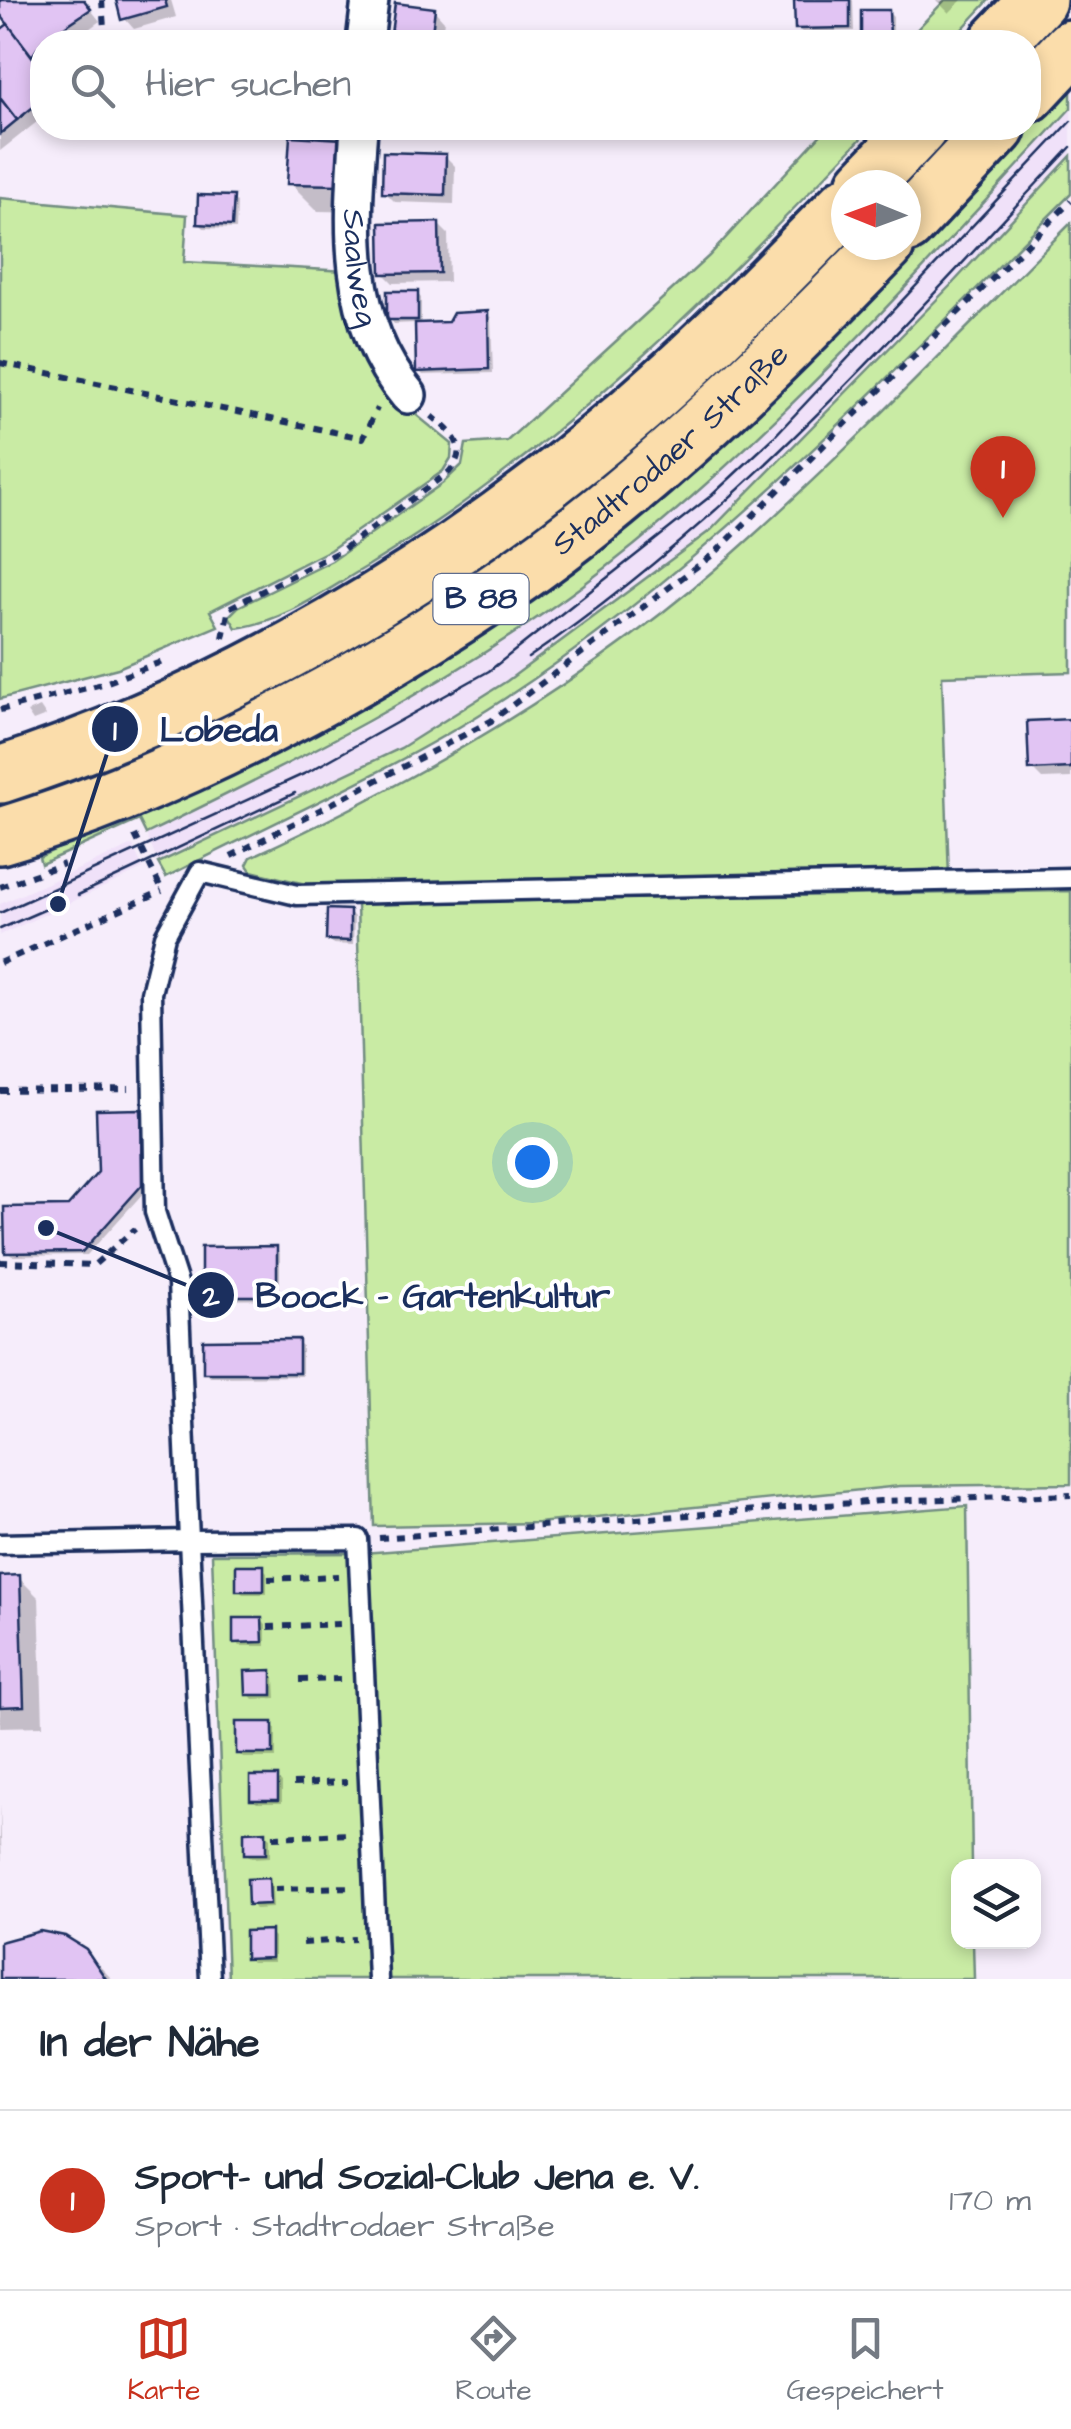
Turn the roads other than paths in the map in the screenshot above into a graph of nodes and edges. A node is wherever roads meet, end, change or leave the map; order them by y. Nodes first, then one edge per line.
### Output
1 (370, 0) edge
2 (1038, 0) edge
3 (366, 30) edge
4 (1009, 30) edge
5 (1071, 48) edge
6 (1041, 80) edge
7 (358, 140) edge
8 (908, 140) edge
9 (986, 140) edge
10 (879, 170) edge
11 (921, 209) edge
12 (831, 220) edge
13 (871, 260) edge
14 (400, 386) road end
15 (0, 775) edge
16 (0, 836) edge
17 (1071, 878) edge
18 (189, 1540) junction
19 (0, 1544) edge
20 (210, 1979) edge
21 (378, 1979) edge

1 - 3 street
2 - 4 main road
5 - 6 main road
7 - 14 street, Saalweg
8 - 10 main road
9 - 11 main road
12 - 15 main road, Stadtrodaer Straße / B 88
13 - 16 main road, Stadtrodaer Straße / B 88
17 - 18 lane
18 - 19 lane
18 - 20 lane
18 - 21 lane

